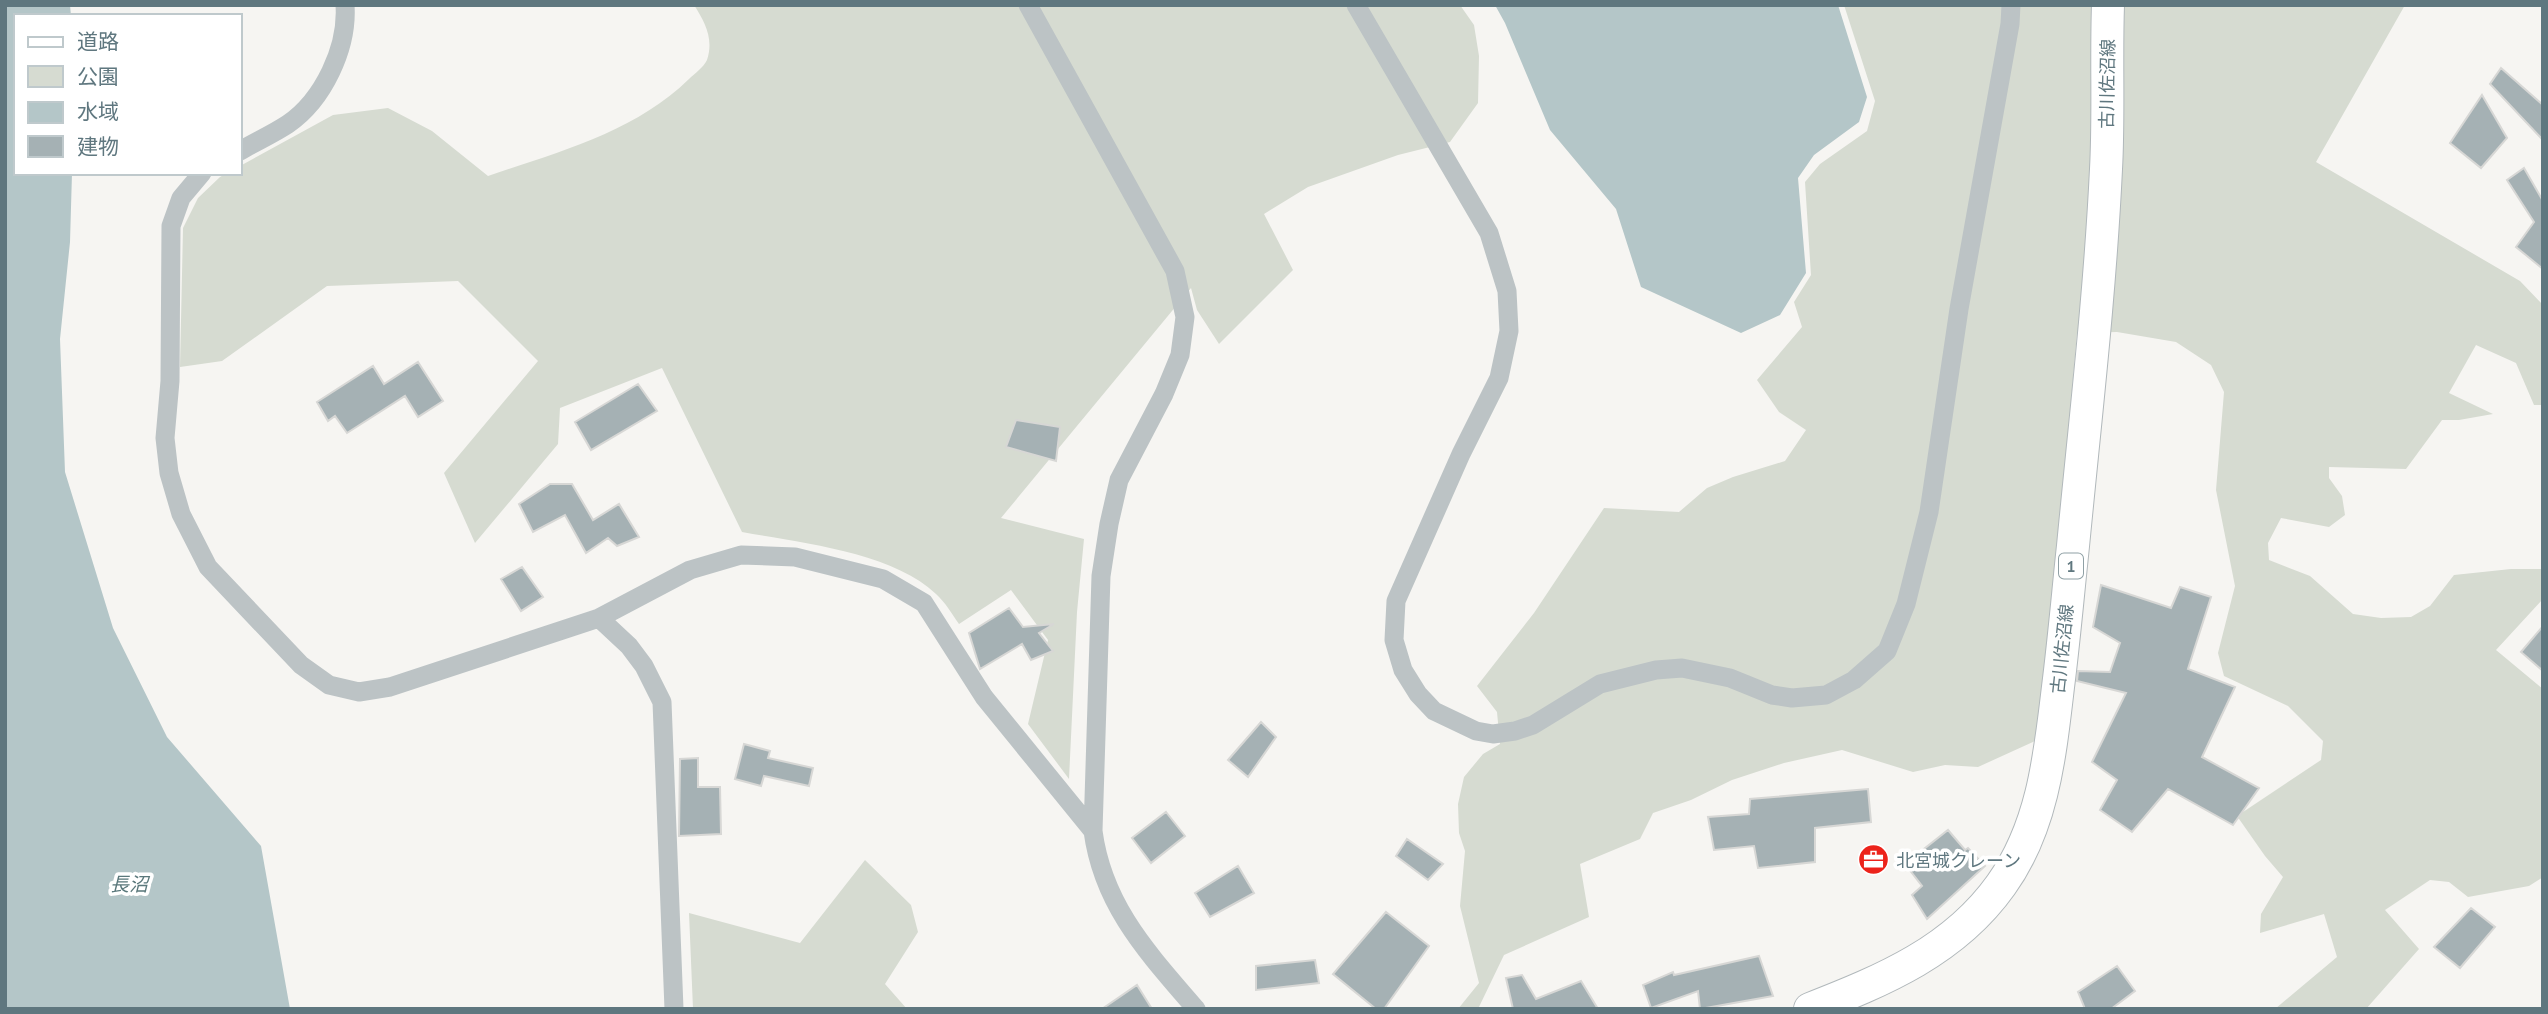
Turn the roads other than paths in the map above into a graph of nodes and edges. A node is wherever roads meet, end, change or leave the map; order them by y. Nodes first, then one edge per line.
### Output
1 (345, 5) edge
2 (1028, 5) edge
3 (1356, 5) edge
4 (2011, 5) edge
5 (2108, 5) edge
6 (242, 149) edge
7 (200, 175) edge
8 (599, 618) junction
9 (1093, 831) junction
10 (674, 1009) edge
11 (1196, 1009) edge
12 (1810, 1009) edge

1 - 6 street
2 - 9 street
3 - 4 street
5 - 12 main road, 古川佐沼線 / 1
7 - 8 street
8 - 9 street
8 - 10 street
9 - 11 street

